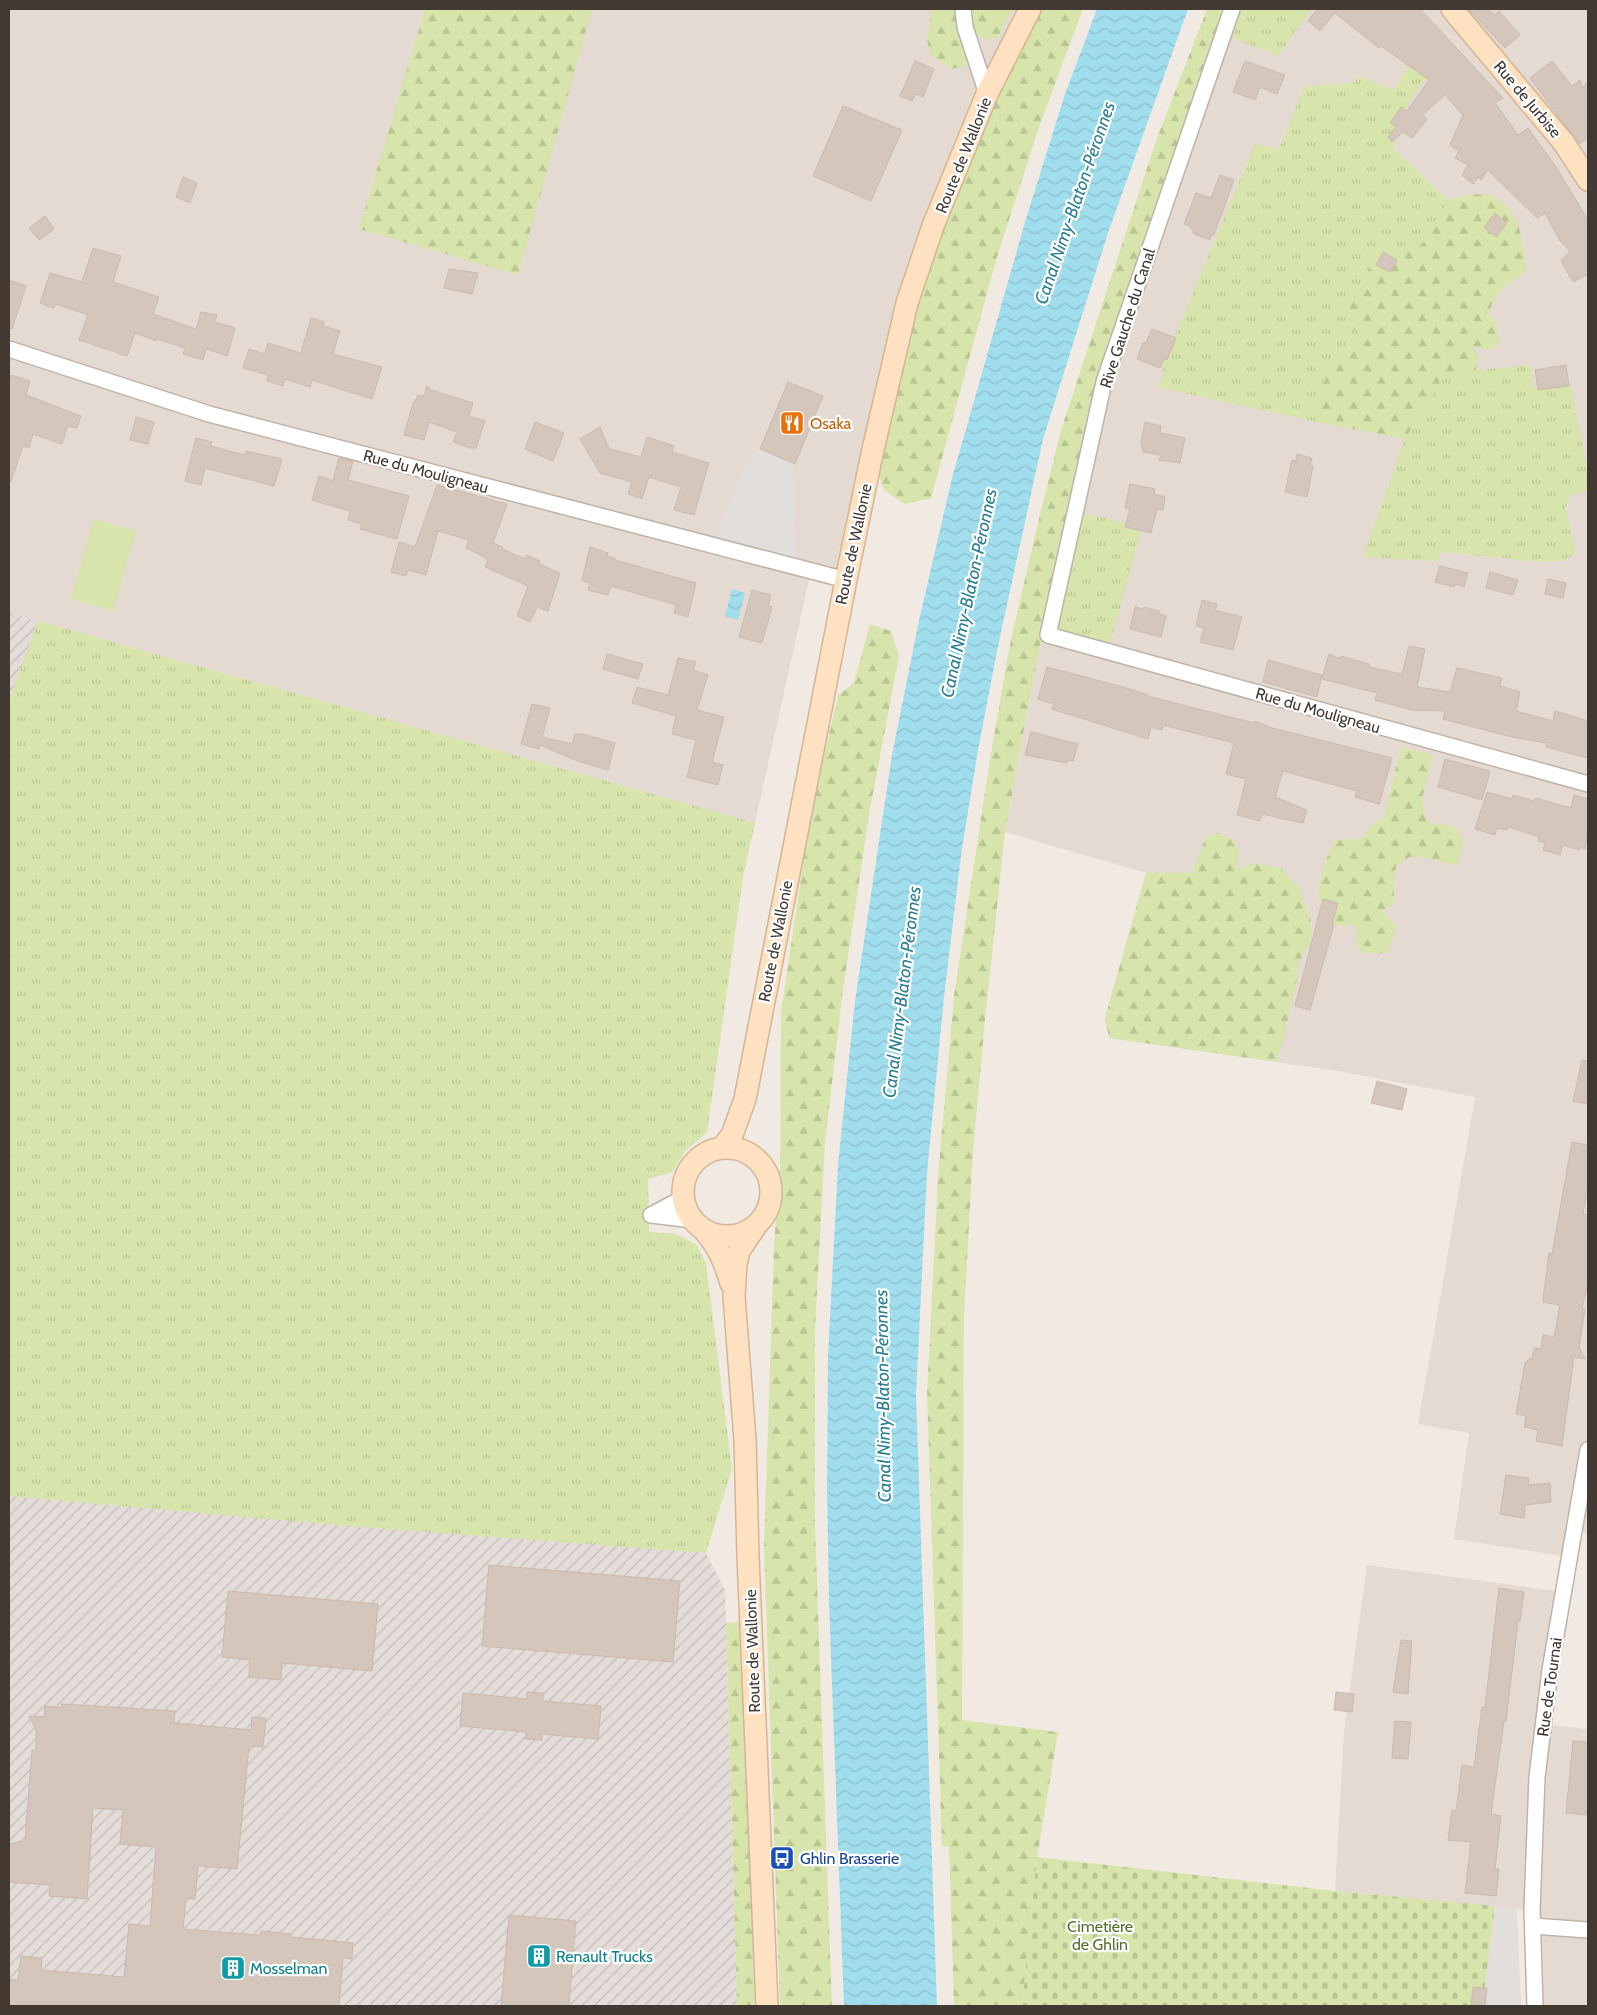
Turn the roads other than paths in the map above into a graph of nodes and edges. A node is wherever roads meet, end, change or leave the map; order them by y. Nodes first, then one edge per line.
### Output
1 (964, 9) edge
2 (1030, 9) edge
3 (1232, 9) edge
4 (1459, 13) edge
5 (987, 94) junction
6 (1588, 180) edge
7 (9, 349) edge
8 (846, 580) junction
9 (1048, 636) joint
10 (1588, 784) edge
11 (745, 1099) junction
12 (722, 1148) junction
13 (760, 1163) junction
14 (683, 1198) junction
15 (697, 1224) junction
16 (757, 1224) junction
17 (734, 1296) junction
18 (1588, 1450) edge
19 (1533, 1926) junction
20 (1588, 1930) edge
21 (767, 2006) edge
22 (1535, 2006) edge

1 - 5 street
2 - 5 main road, Route de Wallonie
3 - 9 street, Rive Gauche du Canal
4 - 6 main road, Rue de Jurbise
5 - 8 main road, Route de Wallonie
7 - 8 street, Rue du Mouligneau
8 - 11 main road, Route de Wallonie
9 - 10 street, Rue du Mouligneau
11 - 12 main road
11 - 13 main road
12 - 13 main road
12 - 14 main road
13 - 16 main road
14 - 15 main road
14 - 15 street
15 - 16 main road
15 - 17 main road
16 - 17 main road
17 - 21 main road, Route de Wallonie
18 - 19 street, Rue de Tournai
19 - 20 street
19 - 22 street, Rue de Tournai

